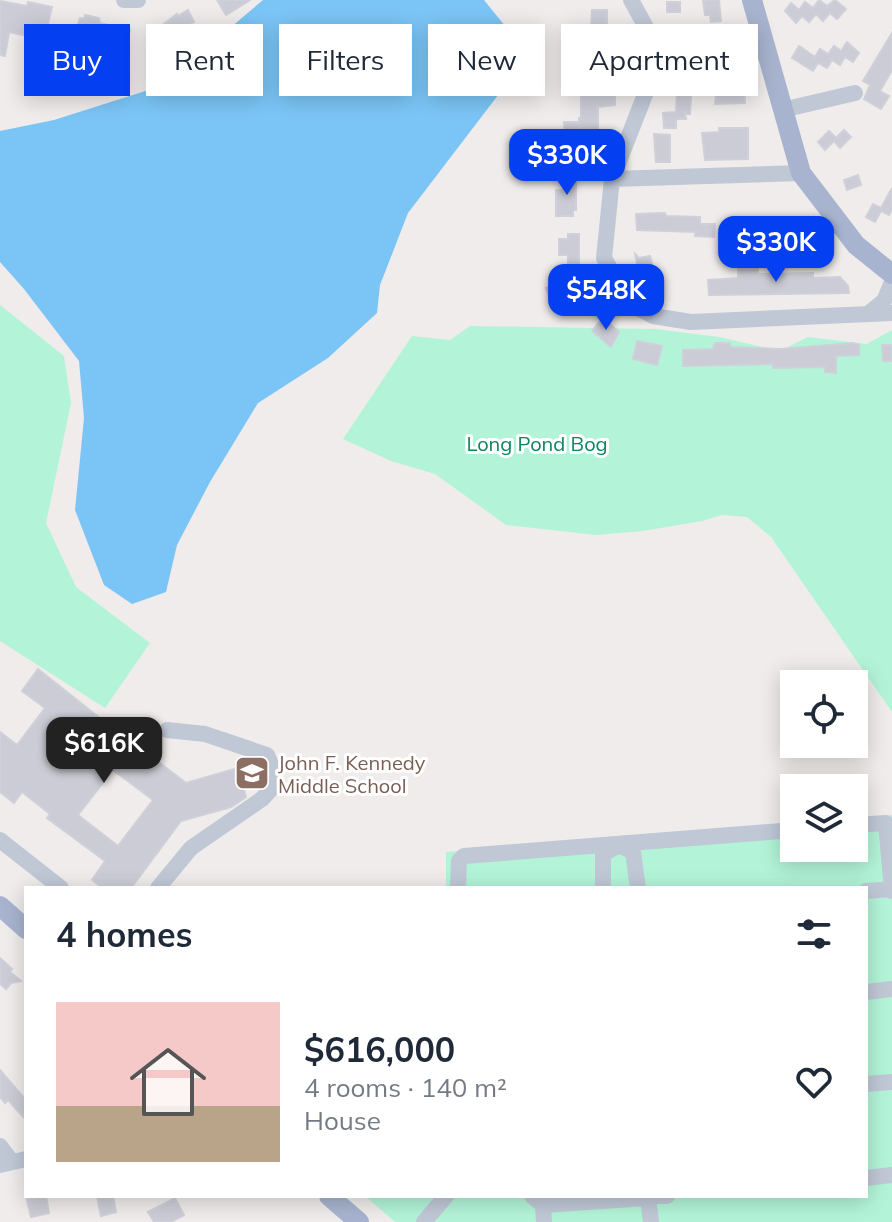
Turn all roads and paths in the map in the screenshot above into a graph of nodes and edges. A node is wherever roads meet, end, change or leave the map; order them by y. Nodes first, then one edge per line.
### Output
1 (124, 0) edge
2 (138, 0) edge
3 (631, 0) edge
4 (752, 0) edge
5 (644, 24) edge
6 (759, 32) joint
7 (855, 93) dead end
8 (644, 96) edge
9 (782, 110) junction
10 (801, 173) junction
11 (612, 179) junction
12 (892, 274) edge
13 (892, 282) edge
14 (869, 313) junction
15 (892, 313) edge
16 (167, 730) dead end
17 (868, 824) edge
18 (780, 831) edge
19 (0, 840) edge
20 (619, 845) junction
21 (58, 886) edge
22 (160, 886) edge
23 (458, 886) edge
24 (603, 886) edge
25 (638, 886) edge
26 (892, 890) edge
27 (868, 891) edge
28 (0, 906) edge
29 (24, 927) edge
30 (892, 989) edge
31 (868, 992) edge
32 (892, 1082) edge
33 (868, 1084) edge
34 (0, 1146) edge
35 (13, 1162) edge
36 (892, 1175) edge
37 (868, 1178) edge
38 (331, 1198) edge
39 (444, 1198) edge
40 (638, 1198) edge
41 (648, 1198) edge
42 (540, 1208) edge
43 (359, 1222) edge
44 (424, 1222) edge
45 (651, 1222) edge

1 - 2 street
3 - 5 street
4 - 6 main road
6 - 9 main road
7 - 9 street
8 - 11 street
9 - 10 main road
10 - 11 street
10 - 12 main road
11 - 14 street
13 - 14 street
14 - 15 street
16 - 22 street
17 - 26 street
18 - 20 street
19 - 21 street
20 - 23 street
20 - 24 street
20 - 25 street
26 - 27 street
28 - 29 main road
30 - 31 street
32 - 33 street
34 - 35 street
36 - 37 street
38 - 43 main road
39 - 44 street
40 - 42 street
41 - 45 street

